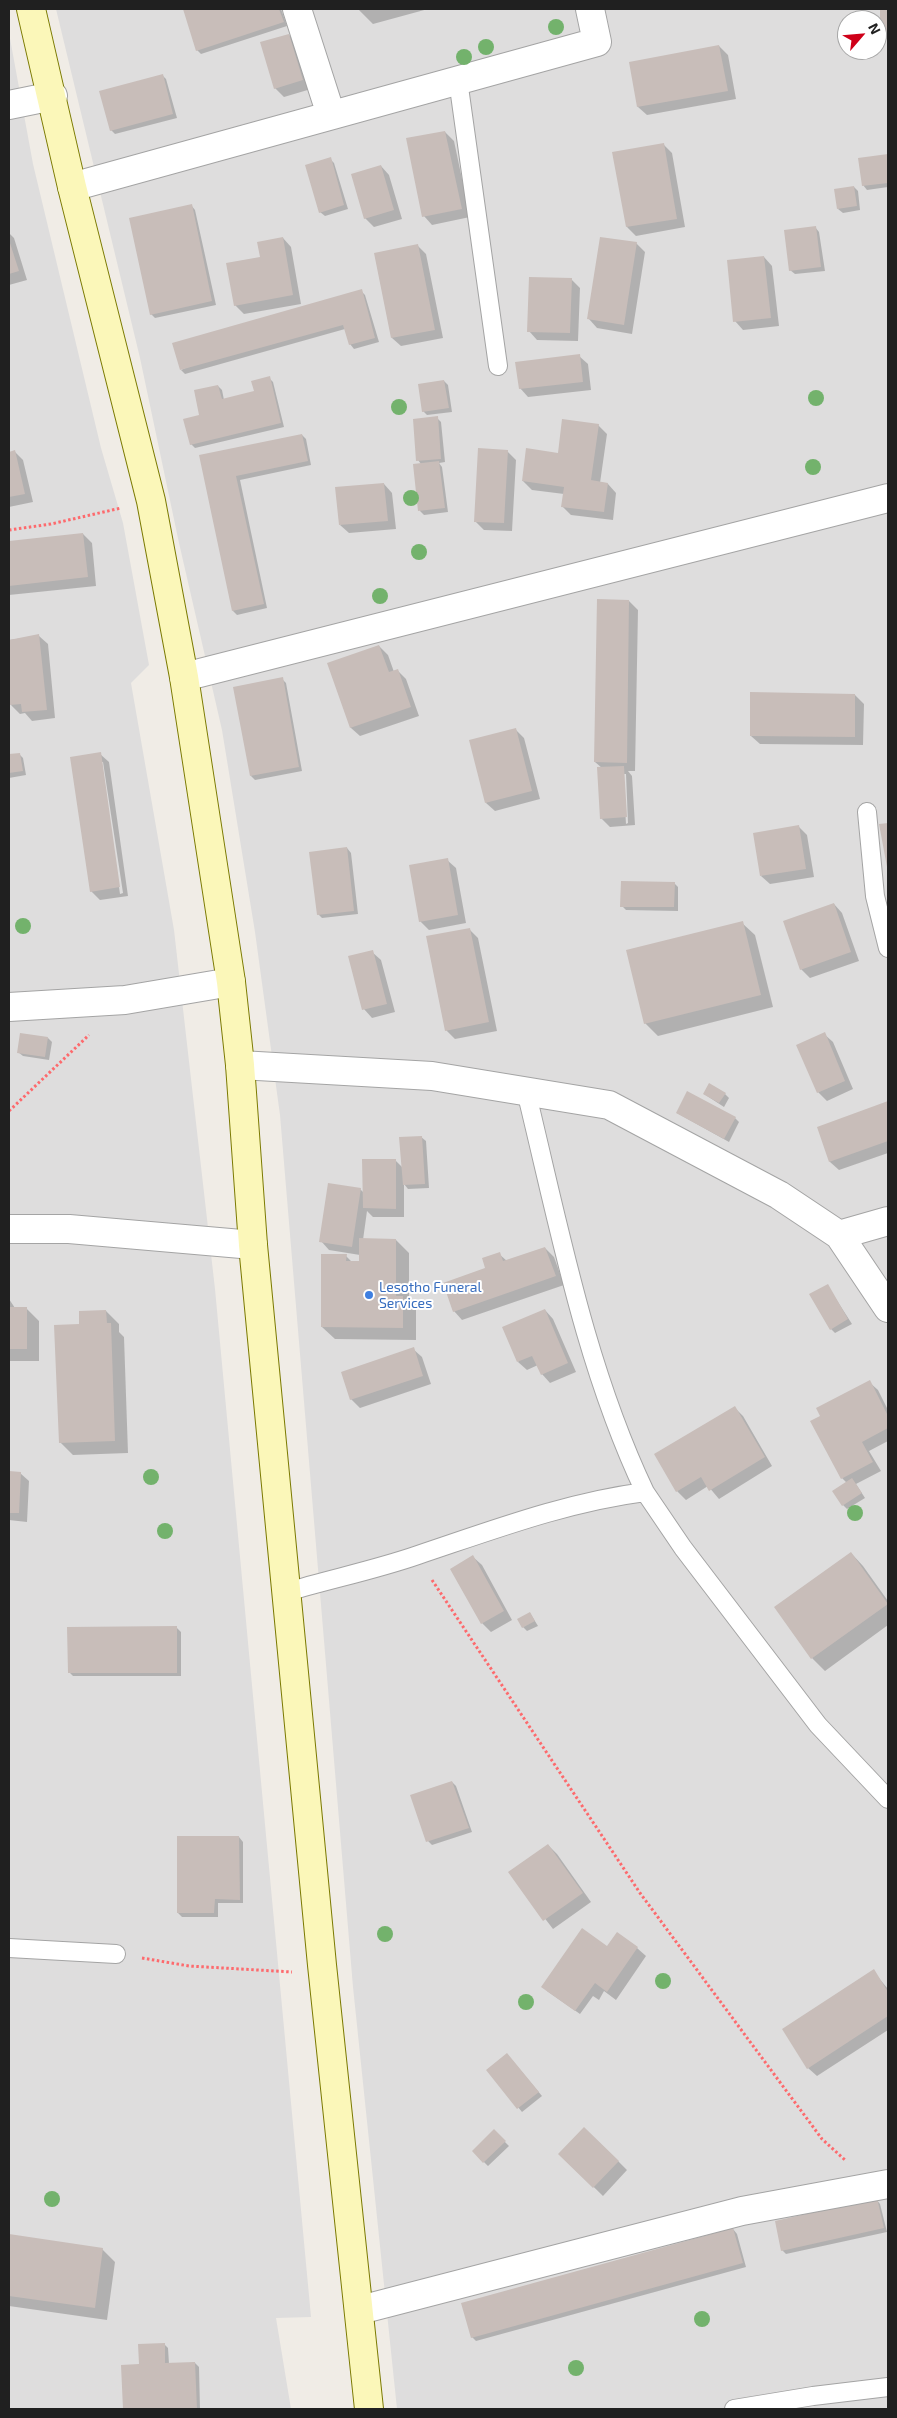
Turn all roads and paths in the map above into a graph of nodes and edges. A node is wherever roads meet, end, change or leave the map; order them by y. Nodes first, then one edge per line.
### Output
1 (31, 9) edge
2 (297, 9) edge
3 (590, 9) edge
4 (458, 80) junction
5 (53, 96) junction
6 (9, 105) edge
7 (331, 116) junction
8 (72, 187) junction
9 (498, 366) dead end
10 (888, 498) edge
11 (151, 500) junction
12 (9, 530) edge
13 (184, 677) junction
14 (867, 812) dead end
15 (888, 948) edge
16 (231, 982) junction
17 (125, 1000) junction
18 (9, 1007) edge
19 (240, 1065) junction
20 (526, 1091) junction
21 (9, 1111) edge
22 (888, 1221) edge
23 (9, 1228) edge
24 (839, 1235) junction
25 (253, 1245) junction
26 (888, 1308) edge
27 (645, 1492) junction
28 (416, 1556) junction
29 (286, 1592) junction
30 (888, 1799) edge
31 (9, 1948) edge
32 (116, 1954) joint
33 (322, 1965) junction
34 (881, 2185) edge
35 (360, 2310) junction
36 (888, 2387) edge
37 (369, 2409) edge
38 (734, 2409) edge

1 - 5 main road
2 - 7 street
3 - 4 street
4 - 7 street
4 - 9 lane
5 - 6 street
5 - 8 main road
7 - 8 street
8 - 11 main road
10 - 13 street
11 - 12 path
11 - 13 main road
13 - 16 main road
14 - 15 lane
16 - 17 street
16 - 19 main road
17 - 18 street
17 - 21 path
19 - 20 street
19 - 25 main road
20 - 24 street
20 - 27 lane
22 - 24 street
23 - 25 street
24 - 26 street
25 - 29 main road
27 - 28 lane
27 - 30 lane
28 - 29 lane
28 - 34 path
29 - 33 main road
31 - 32 lane
32 - 33 path
33 - 35 main road
34 - 35 street
35 - 37 main road
36 - 38 lane

